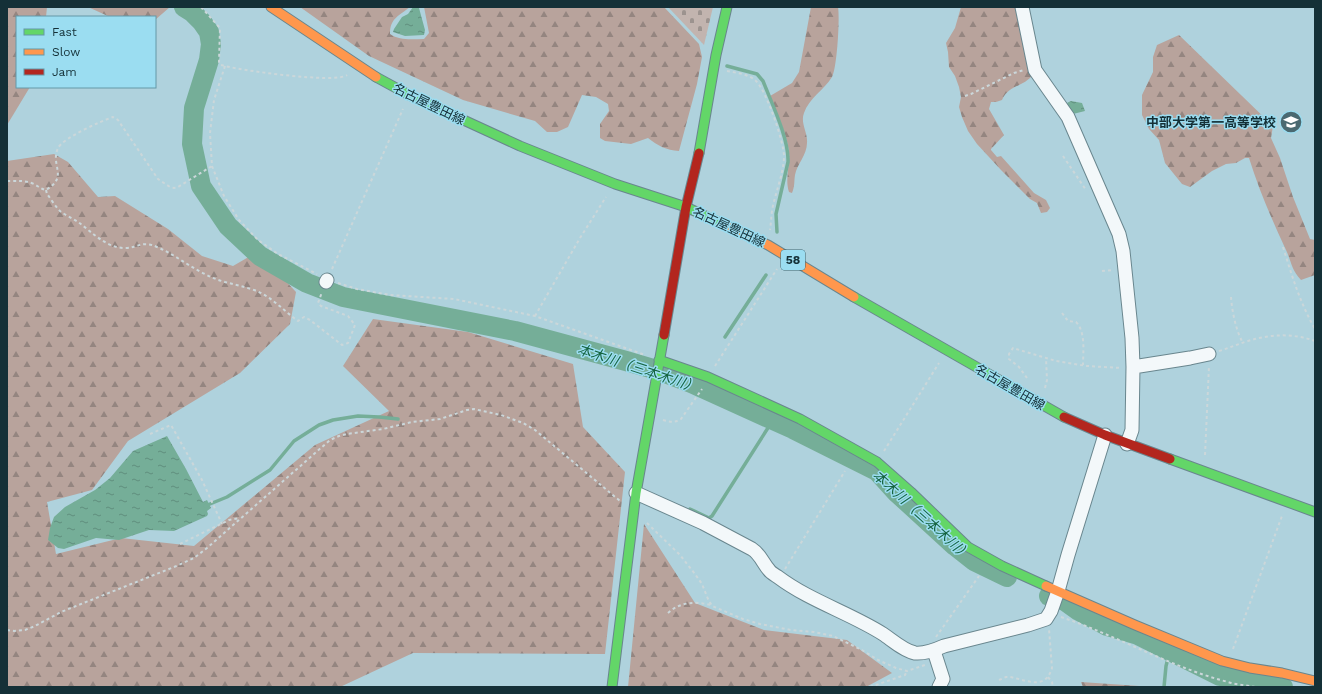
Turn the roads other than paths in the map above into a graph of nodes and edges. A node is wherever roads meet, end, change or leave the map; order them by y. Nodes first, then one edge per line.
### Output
1 (271, 7) edge
2 (727, 7) edge
3 (1022, 7) edge
4 (686, 207) junction
5 (1209, 354) road end
6 (659, 360) junction
7 (1133, 368) junction
8 (1104, 435) junction
9 (1127, 444) junction
10 (636, 493) junction
11 (1315, 512) edge
12 (1058, 591) junction
13 (935, 655) junction
14 (1315, 682) edge
15 (612, 687) edge
16 (939, 687) edge

1 - 4 street, 名古屋豊田線 / 58
2 - 4 street
3 - 7 street
4 - 6 street
4 - 8 street, 名古屋豊田線 / 58
5 - 7 street
6 - 10 street
6 - 12 street
7 - 9 street
8 - 9 street, 名古屋豊田線 / 58
8 - 12 street
9 - 11 street, 名古屋豊田線 / 58
10 - 13 street
10 - 15 street
12 - 13 street
12 - 14 street
13 - 16 street

